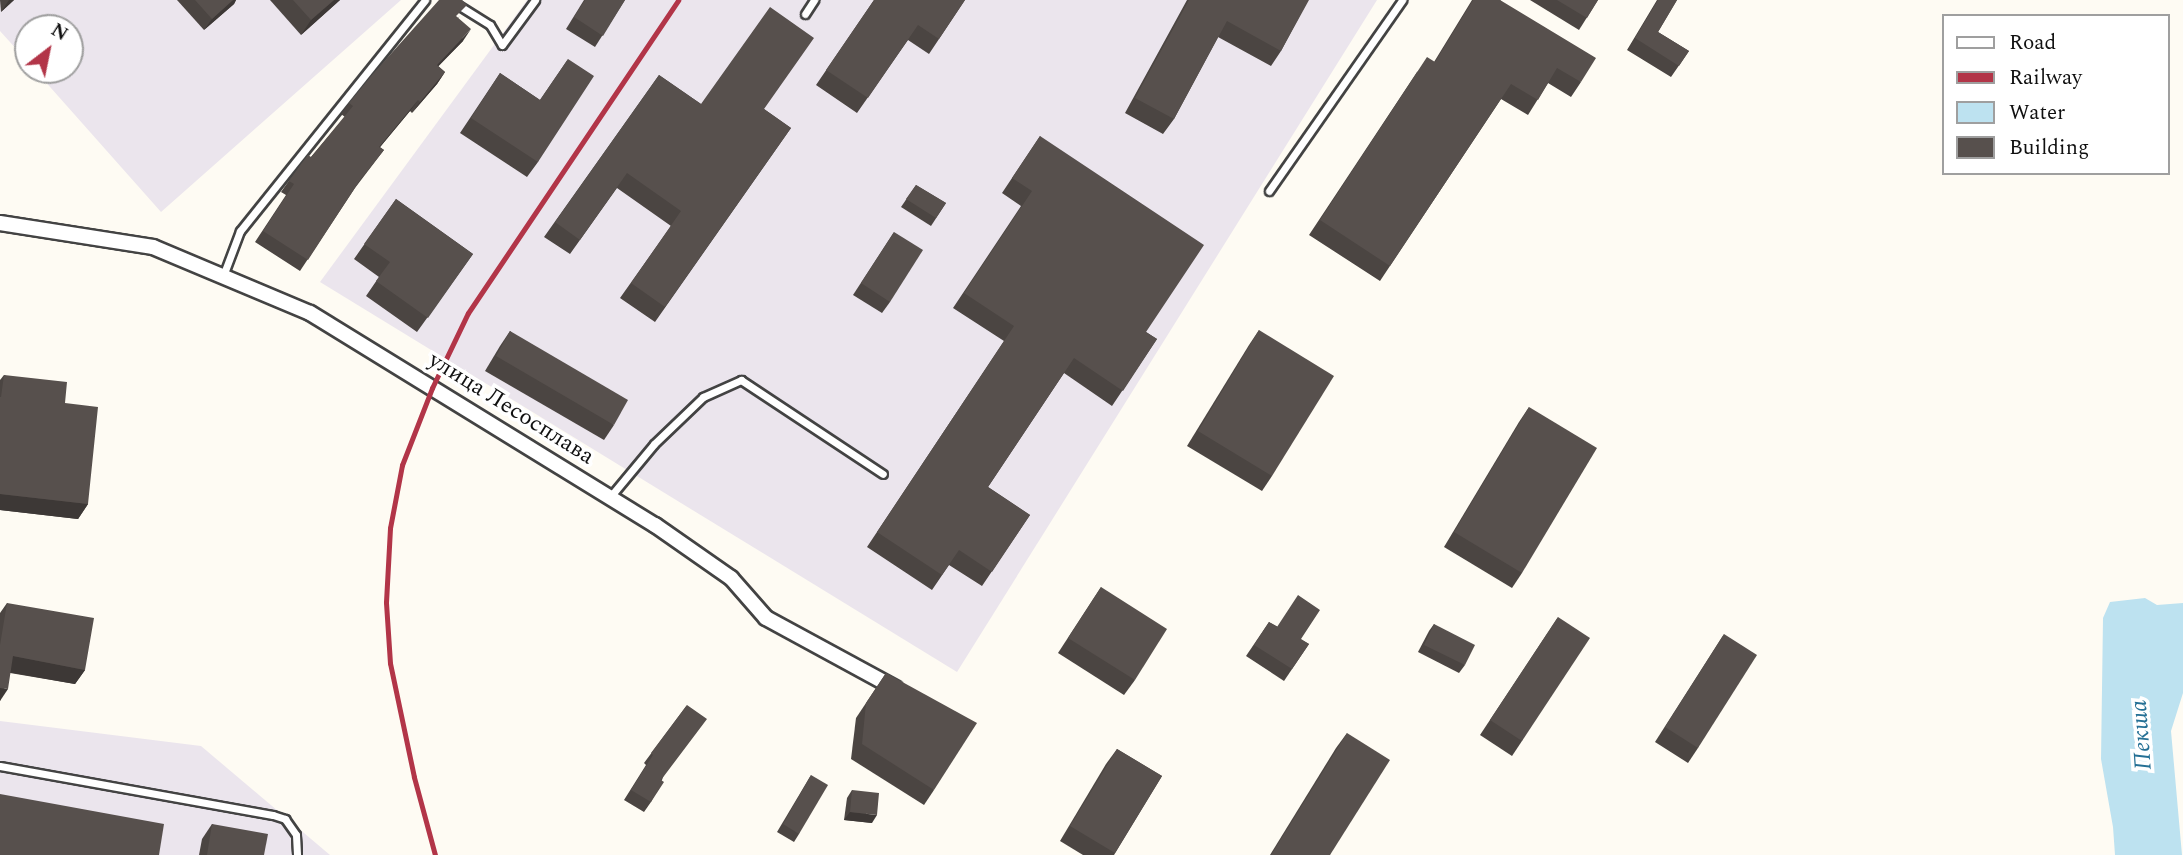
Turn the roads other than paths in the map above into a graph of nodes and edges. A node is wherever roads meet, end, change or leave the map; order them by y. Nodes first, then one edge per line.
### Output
1 (425, 0) edge
2 (450, 0) edge
3 (535, 0) edge
4 (814, 0) edge
5 (1402, 0) edge
6 (805, 15) dead end
7 (1269, 191) dead end
8 (0, 223) edge
9 (223, 276) junction
10 (883, 474) dead end
11 (610, 496) junction
12 (910, 696) edge
13 (0, 766) edge
14 (297, 855) edge

1 - 9 lane
2 - 3 lane
4 - 6 lane
5 - 7 lane
8 - 9 street, улица Лесосплава
9 - 11 street, улица Лесосплава
10 - 11 lane
11 - 12 street, улица Лесосплава
13 - 14 lane

